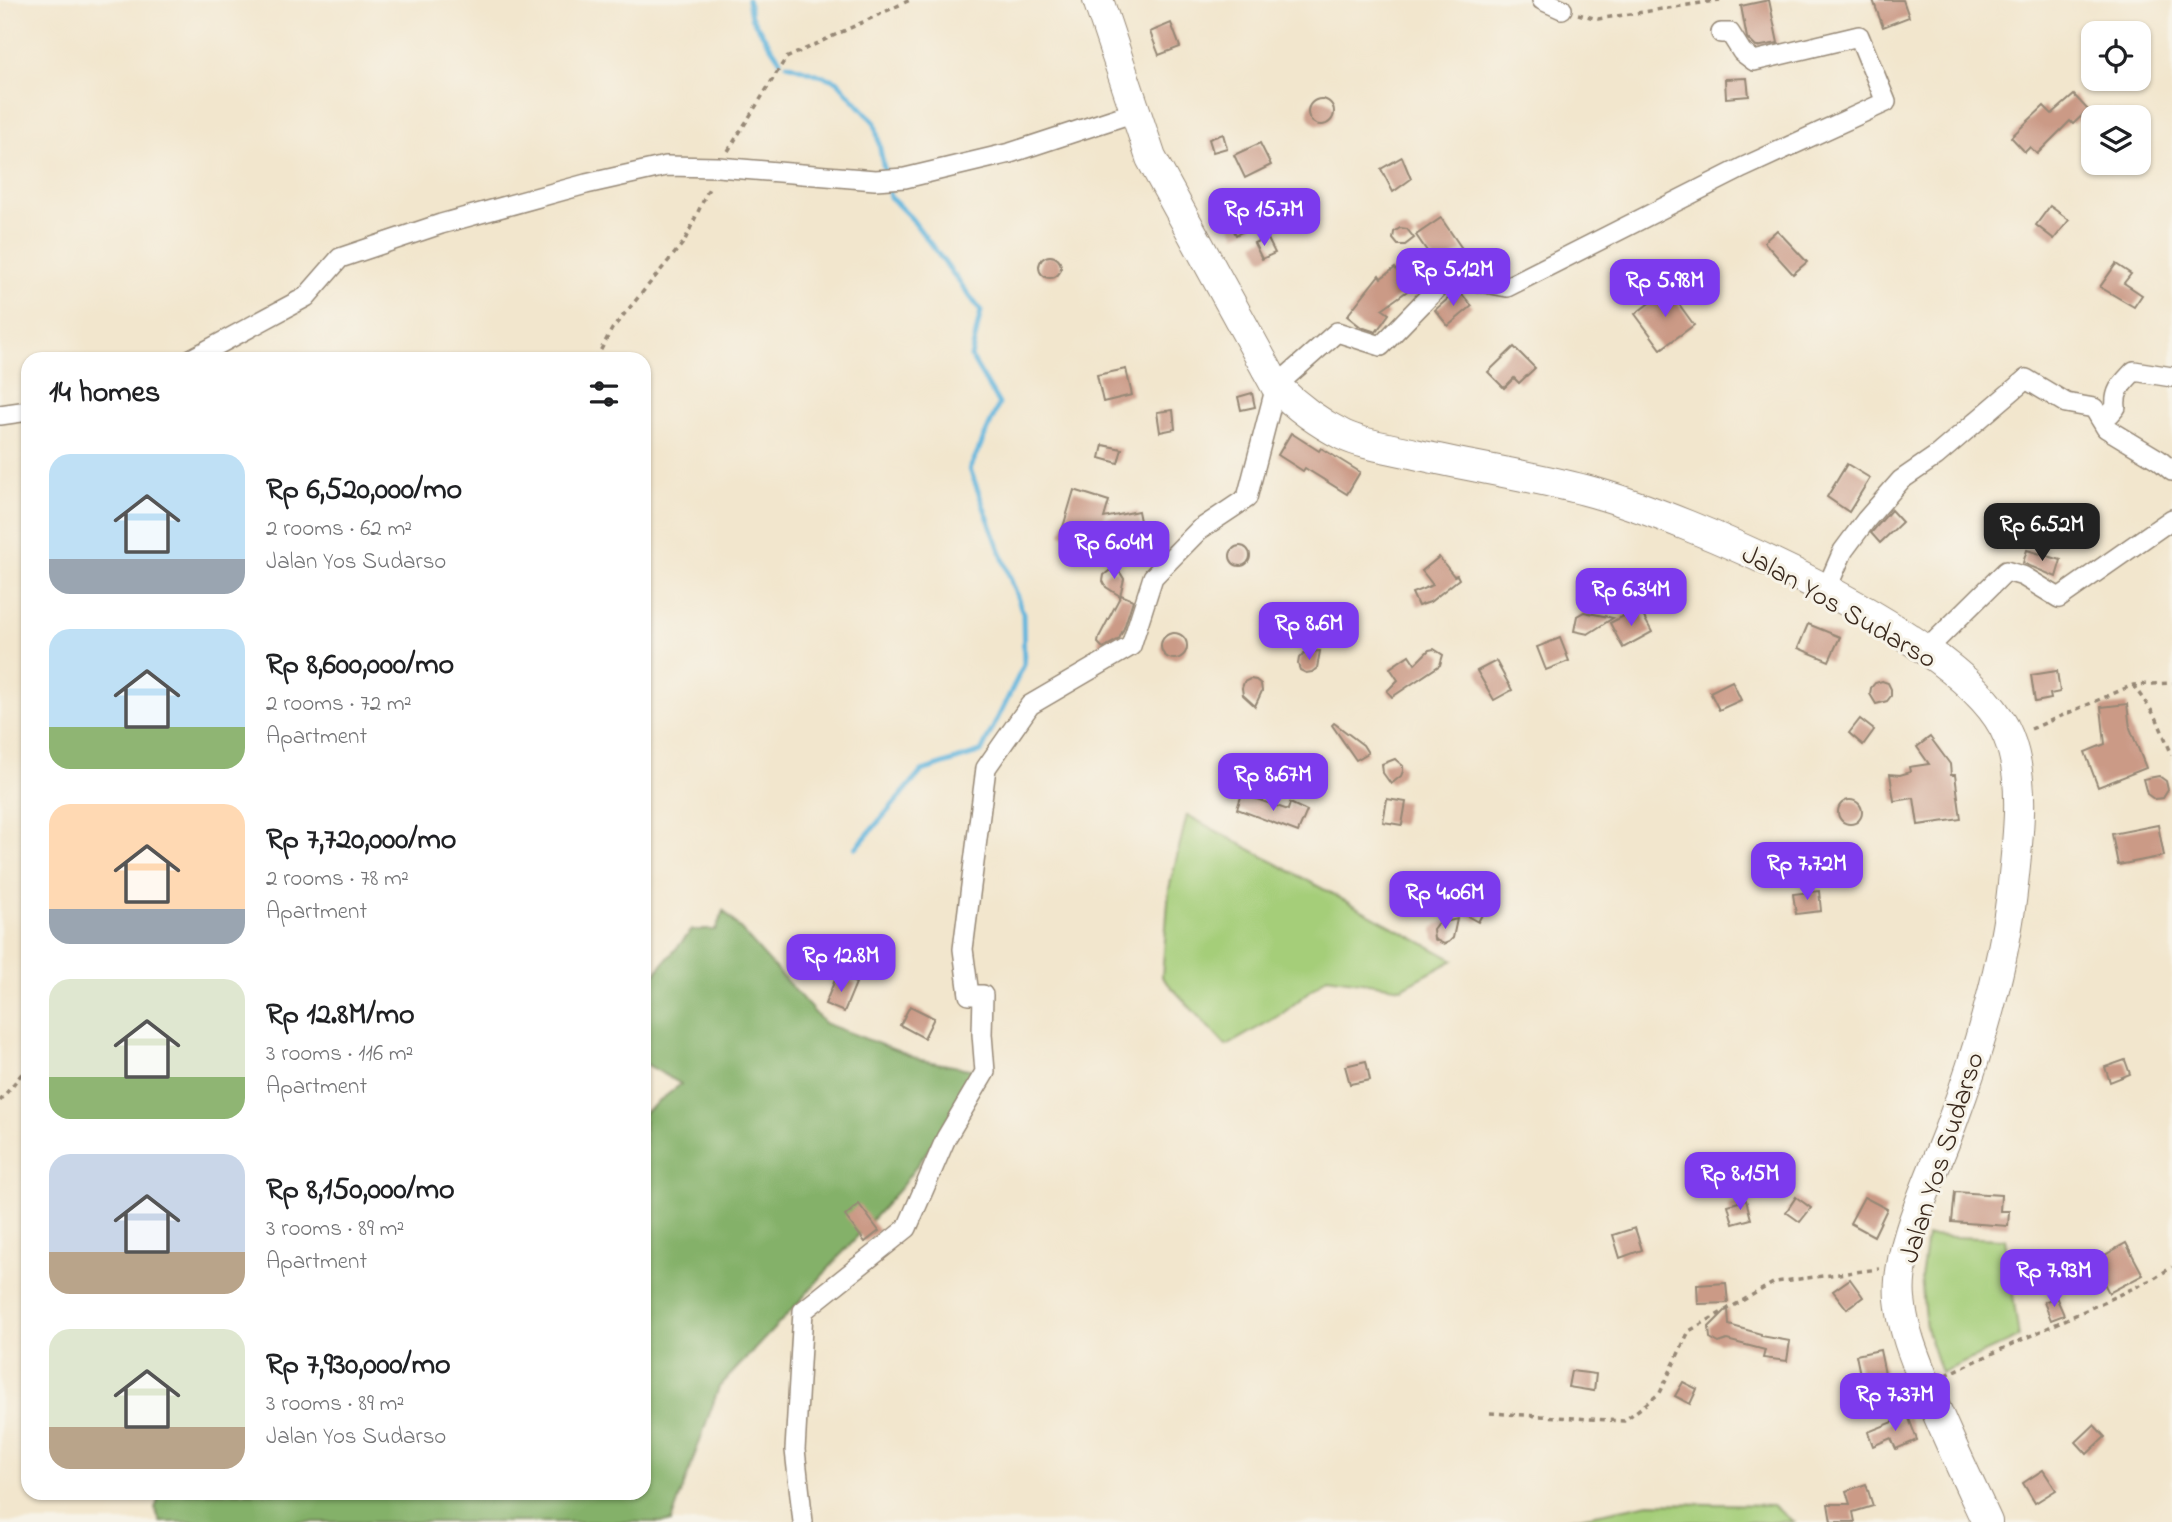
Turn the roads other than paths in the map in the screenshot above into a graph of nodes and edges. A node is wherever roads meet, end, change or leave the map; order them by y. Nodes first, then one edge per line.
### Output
1 (1098, 0) edge
2 (1542, 0) edge
3 (1562, 9) road end
4 (1721, 33) dead end
5 (1135, 112) junction
6 (204, 352) edge
7 (2172, 377) edge
8 (1276, 386) junction
9 (21, 412) edge
10 (0, 415) edge
11 (2100, 418) junction
12 (2172, 471) edge
13 (2172, 519) edge
14 (1826, 590) junction
15 (1927, 649) junction
16 (803, 1522) edge
17 (1987, 1522) edge

1 - 5 main road, Jalan Yos Sudarso
2 - 3 street
4 - 8 street
5 - 6 street
5 - 8 main road, Jalan Yos Sudarso
7 - 11 street
8 - 14 main road, Jalan Yos Sudarso
8 - 16 street
9 - 10 street
11 - 12 street
11 - 14 street
13 - 15 street
14 - 15 main road, Jalan Yos Sudarso
15 - 17 main road, Jalan Yos Sudarso

